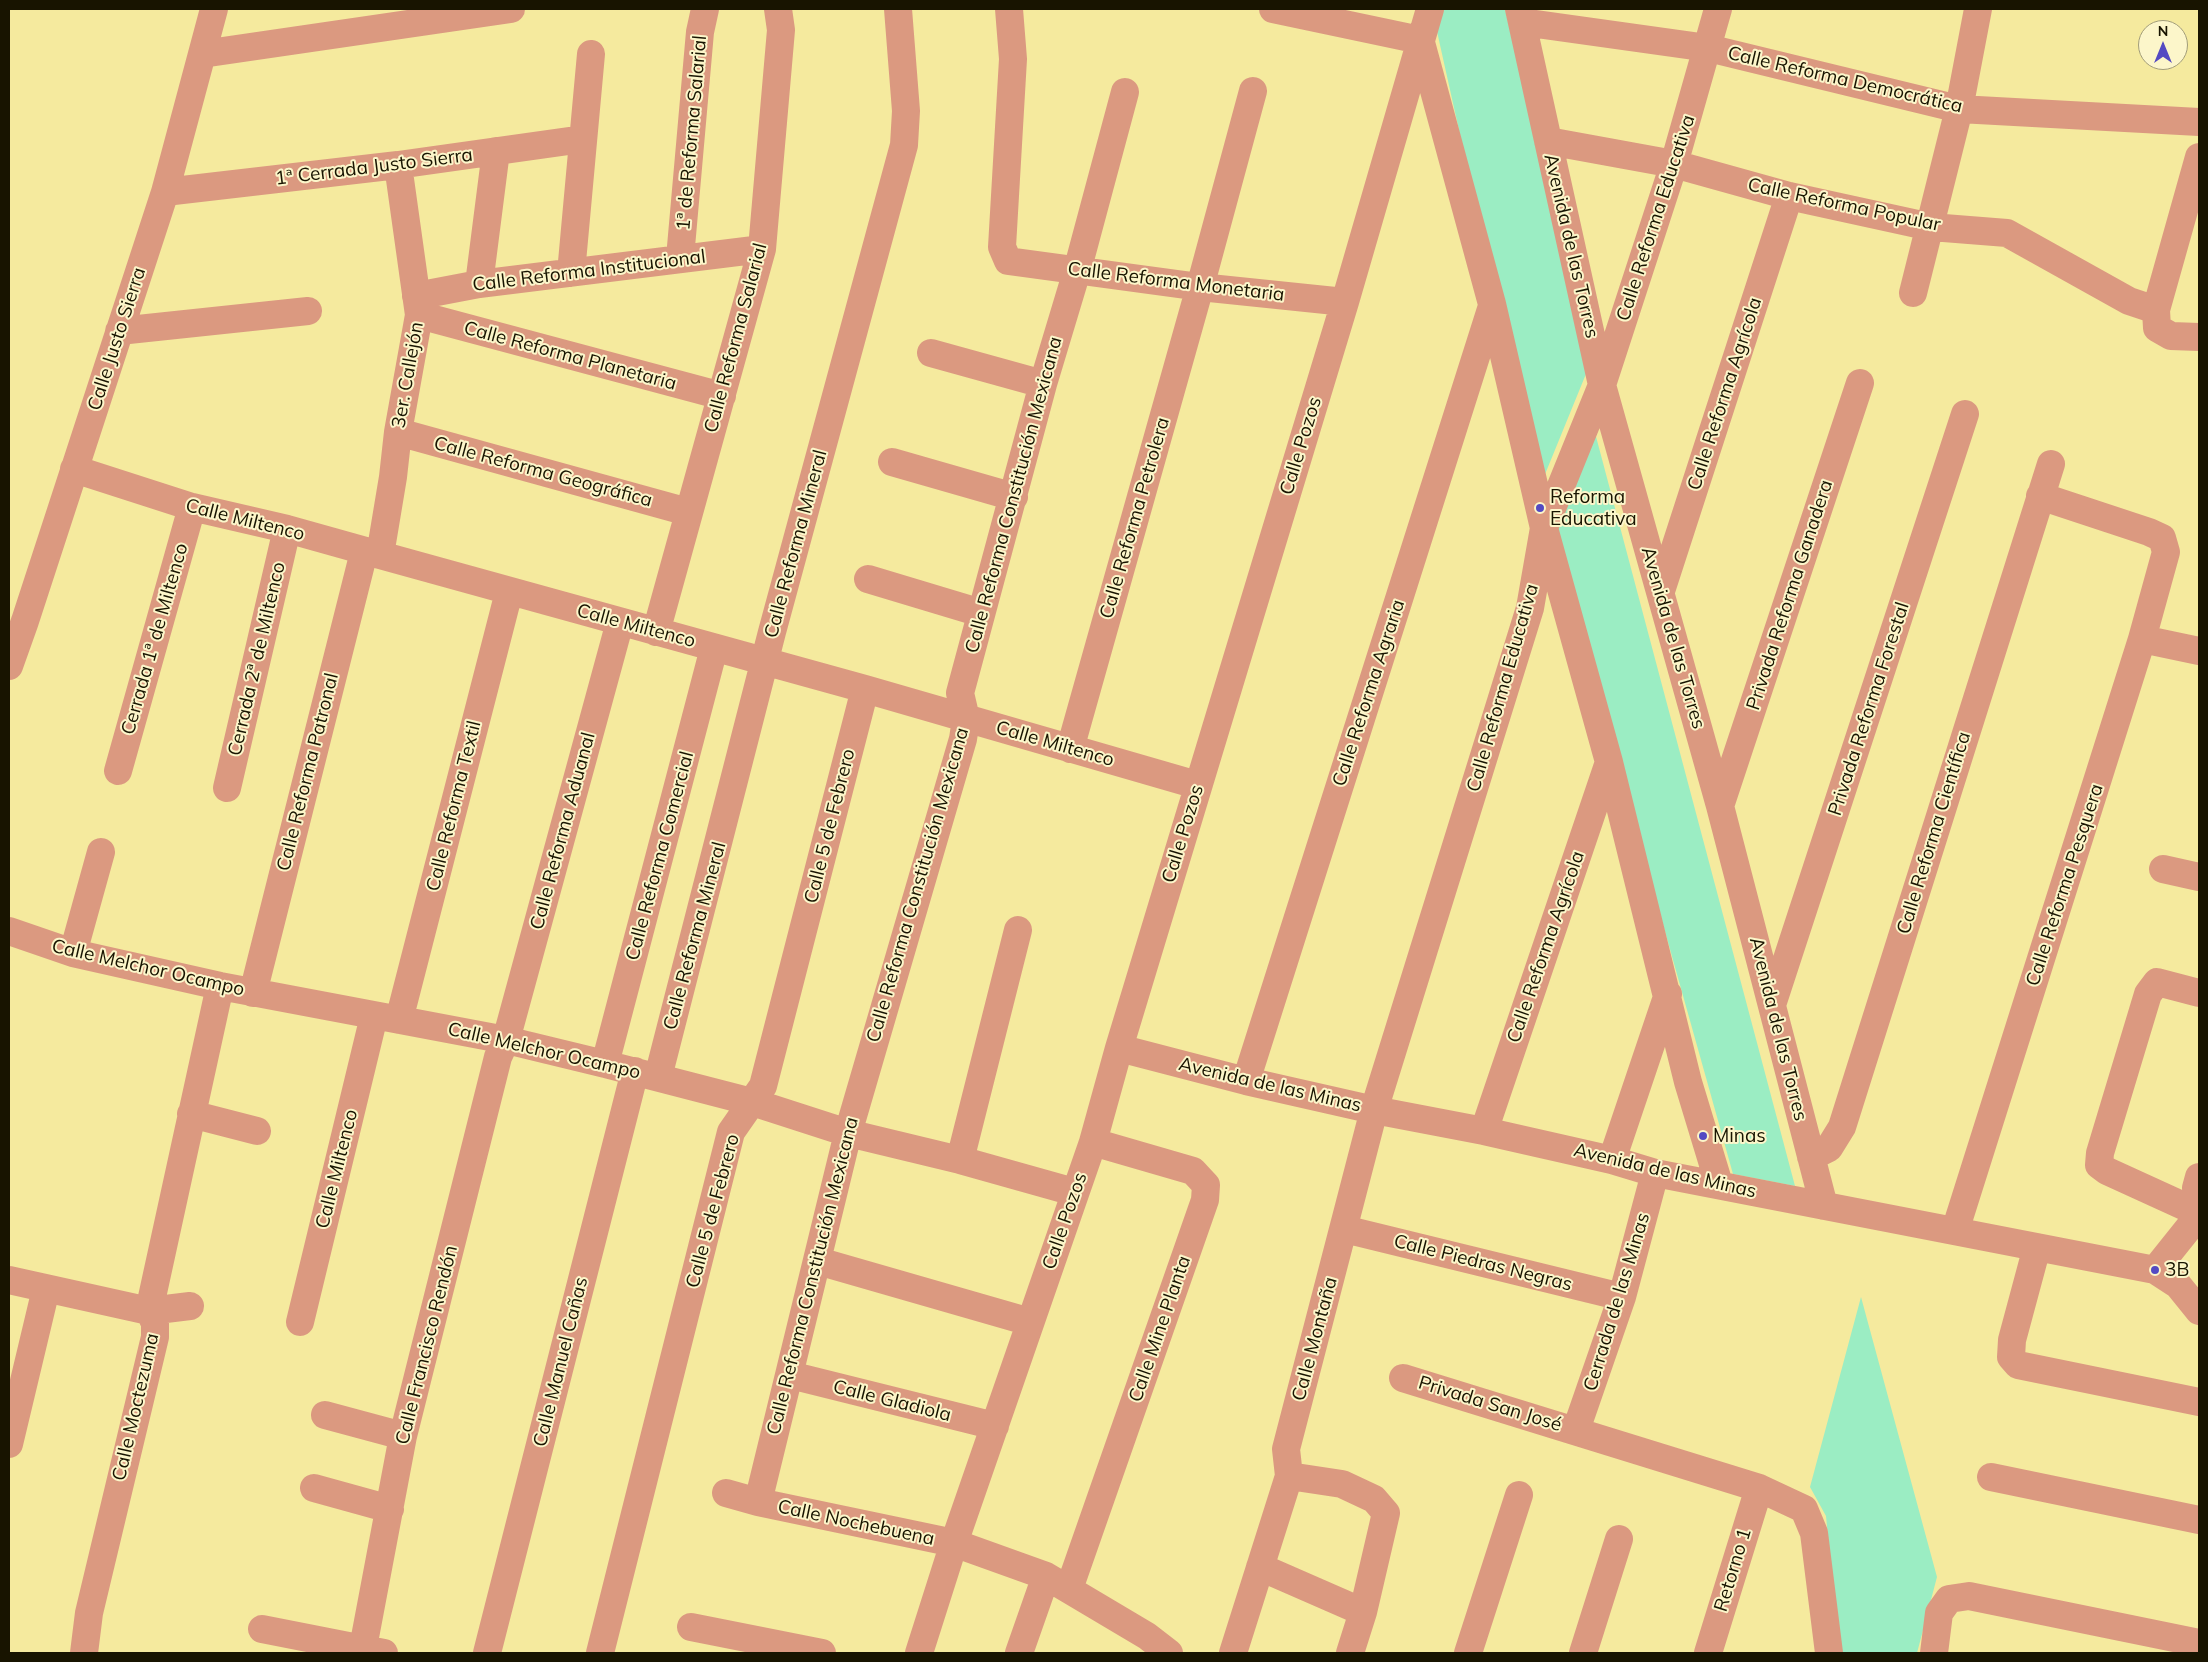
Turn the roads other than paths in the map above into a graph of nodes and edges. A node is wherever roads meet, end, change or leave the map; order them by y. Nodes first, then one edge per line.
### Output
1 (214, 9) edge
2 (512, 9) edge
3 (705, 9) edge
4 (778, 9) edge
5 (898, 9) edge
6 (1009, 9) edge
7 (1273, 9) edge
8 (1412, 9) edge
9 (1430, 9) edge
10 (1718, 9) edge
11 (1978, 9) edge
12 (1521, 15) edge
13 (1420, 40) junction
14 (1708, 48) junction
15 (202, 54) junction
16 (591, 54) dead end
17 (1253, 91) dead end
18 (1125, 92) dead end
19 (1958, 110) junction
20 (2199, 122) edge
21 (583, 139) junction
22 (1548, 141) junction
23 (496, 151) junction
24 (2199, 157) edge
25 (1674, 164) junction
26 (398, 165) junction
27 (165, 192) junction
28 (1789, 196) junction
29 (1930, 227) junction
30 (762, 249) junction
31 (680, 258) junction
32 (1077, 271) junction
33 (571, 273) junction
34 (479, 284) junction
35 (1200, 287) junction
36 (1914, 293) dead end
37 (1345, 302) junction
38 (1492, 304) junction
39 (417, 306) junction
40 (2156, 310) junction
41 (308, 311) dead end
42 (119, 331) junction
43 (2199, 337) edge
44 (931, 354) dead end
45 (1860, 383) dead end
46 (1043, 384) junction
47 (1602, 385) junction
48 (722, 396) junction
49 (1965, 414) dead end
50 (398, 432) junction
51 (892, 462) dead end
52 (2051, 464) dead end
53 (74, 469) junction
54 (2040, 496) junction
55 (1014, 497) junction
56 (192, 507) junction
57 (688, 512) junction
58 (1544, 528) junction
59 (287, 529) junction
60 (372, 553) junction
61 (868, 580) dead end
62 (1661, 591) junction
63 (509, 592) junction
64 (981, 613) junction
65 (17, 619) edge
66 (620, 622) junction
67 (656, 632) junction
68 (2142, 639) junction
69 (714, 648) junction
70 (2199, 651) edge
71 (766, 662) junction
72 (9, 666) edge
73 (865, 689) junction
74 (966, 719) junction
75 (1070, 749) junction
76 (1609, 762) junction
77 (118, 771) dead end
78 (1197, 786) junction
79 (227, 788) dead end
80 (1720, 806) junction
81 (101, 852) dead end
82 (2163, 869) dead end
83 (2199, 877) edge
84 (1018, 930) dead end
85 (9, 931) edge
86 (73, 953) junction
87 (220, 986) junction
88 (252, 993) junction
89 (2199, 993) edge
90 (1668, 994) junction
91 (1772, 1005) junction
92 (387, 1018) junction
93 (506, 1040) junction
94 (1119, 1048) junction
95 (605, 1064) junction
96 (647, 1074) junction
97 (1246, 1081) junction
98 (752, 1102) junction
99 (1374, 1110) junction
100 (191, 1114) junction
101 (257, 1131) dead end
102 (1484, 1131) junction
103 (848, 1133) junction
104 (1093, 1142) junction
105 (1811, 1157) junction
106 (960, 1160) junction
107 (1612, 1160) junction
108 (1655, 1173) junction
109 (2199, 1177) edge
110 (1719, 1184) junction
111 (1074, 1192) junction
112 (1824, 1206) junction
113 (2199, 1206) edge
114 (2199, 1214) edge
115 (1344, 1229) junction
116 (1955, 1231) junction
117 (2036, 1247) junction
118 (818, 1261) junction
119 (2155, 1270) junction
120 (9, 1280) edge
121 (46, 1289) junction
122 (1622, 1297) junction
123 (190, 1306) dead end
124 (149, 1311) junction
125 (2199, 1311) edge
126 (300, 1322) dead end
127 (1030, 1322) junction
128 (790, 1375) junction
129 (1402, 1378) dead end
130 (2199, 1402) edge
131 (325, 1415) dead end
132 (995, 1426) junction
133 (1576, 1430) junction
134 (403, 1436) junction
135 (9, 1444) edge
136 (1290, 1476) junction
137 (1991, 1477) dead end
138 (314, 1488) dead end
139 (1758, 1488) junction
140 (726, 1493) dead end
141 (1520, 1495) dead end
142 (758, 1502) junction
143 (390, 1509) junction
144 (2199, 1520) edge
145 (1619, 1539) dead end
146 (954, 1543) junction
147 (1260, 1567) junction
148 (1046, 1576) junction
149 (1070, 1589) junction
150 (1363, 1612) junction
151 (691, 1627) dead end
152 (262, 1629) dead end
153 (2199, 1642) edge
154 (1144, 1644) edge
155 (370, 1652) edge
156 (84, 1653) edge
157 (487, 1653) edge
158 (600, 1653) edge
159 (822, 1653) edge
160 (918, 1653) edge
161 (1019, 1653) edge
162 (1169, 1653) edge
163 (1233, 1653) edge
164 (1350, 1653) edge
165 (1468, 1653) edge
166 (1583, 1653) edge
167 (1708, 1653) edge
168 (1828, 1653) edge
169 (1934, 1653) edge

1 - 15 street, Calle Justo Sierra
2 - 15 street
3 - 31 street, 1ª de Reforma Salarial
4 - 30 street, Calle Reforma Salarial
5 - 71 street, Calle Reforma Mineral
6 - 32 street, Calle Reforma Monetaria
7 - 13 street
8 - 13 street
9 - 13 street, Calle Pozos
10 - 14 street, Calle Reforma Educativa
11 - 19 street
12 - 14 street, Calle Reforma Democrática
12 - 22 street, Avenida de las Torres
13 - 37 street, Calle Pozos
13 - 38 street
14 - 19 street, Calle Reforma Democrática
14 - 25 street, Calle Reforma Educativa
15 - 27 street, Calle Justo Sierra
16 - 21 street
17 - 35 street, Calle Reforma Petrolera
18 - 32 street, Calle Reforma Constitución Mexicana
19 - 20 street, Calle Reforma Democrática
19 - 29 street
21 - 23 street, 1ª Cerrada Justo Sierra
21 - 33 street
22 - 25 street, Calle Reforma Popular
22 - 47 street, Avenida de las Torres
23 - 26 street, 1ª Cerrada Justo Sierra
23 - 34 street
24 - 40 street
25 - 28 street, Calle Reforma Popular
25 - 47 street, Calle Reforma Educativa
26 - 27 street, 1ª Cerrada Justo Sierra
26 - 39 street, 3er. Callejón
27 - 42 street, Calle Justo Sierra
28 - 29 street, Calle Reforma Popular
28 - 62 street, Calle Reforma Agrícola
29 - 36 street
29 - 40 street, Calle Reforma Popular
30 - 31 street, Calle Reforma Institucional
30 - 48 street, Calle Reforma Salarial
31 - 33 street, Calle Reforma Institucional
32 - 35 street, Calle Reforma Monetaria
32 - 46 street, Calle Reforma Constitución Mexicana
33 - 34 street, Calle Reforma Institucional
34 - 39 street, Calle Reforma Institucional
35 - 37 street, Calle Reforma Monetaria
35 - 75 street, Calle Reforma Petrolera
37 - 78 street, Calle Pozos
38 - 58 street
38 - 97 street, Calle Reforma Agraria
39 - 48 street, Calle Reforma Planetaria
39 - 50 street, 3er. Callejón
40 - 43 street
41 - 42 street
42 - 53 street, Calle Justo Sierra
44 - 46 street
45 - 80 street, Privada Reforma Ganadera
46 - 55 street, Calle Reforma Constitución Mexicana
47 - 58 street, Calle Reforma Educativa
47 - 62 street, Avenida de las Torres
48 - 57 street, Calle Reforma Salarial
49 - 91 street, Privada Reforma Forestal
50 - 57 street, Calle Reforma Geográfica
50 - 60 street, 3er. Callejón
51 - 55 street
52 - 54 street, Calle Reforma Científica
53 - 56 street, Calle Miltenco
53 - 65 street, Calle Justo Sierra
54 - 68 street, Calle Reforma Pesquera
54 - 105 street, Calle Reforma Científica
55 - 64 street, Calle Reforma Constitución Mexicana
56 - 59 street, Calle Miltenco
56 - 77 street, Cerrada 1ª de Miltenco
57 - 67 street, Calle Reforma Salarial
58 - 76 street
58 - 99 street, Calle Reforma Educativa
59 - 60 street, Calle Miltenco
59 - 79 street, Cerrada 2ª de Miltenco
60 - 63 street, Calle Miltenco
60 - 88 street, Calle Reforma Patronal
61 - 64 street
62 - 80 street, Avenida de las Torres
63 - 66 street, Calle Miltenco
63 - 92 street, Calle Reforma Textil
64 - 74 street, Calle Reforma Constitución Mexicana
65 - 72 street, Calle Justo Sierra
66 - 67 street, Calle Miltenco
66 - 93 street, Calle Reforma Aduanal
67 - 69 street, Calle Miltenco
68 - 70 street
68 - 116 street, Calle Reforma Pesquera
69 - 71 street, Calle Miltenco
69 - 95 street, Calle Reforma Comercial
71 - 73 street, Calle Miltenco
71 - 96 street, Calle Reforma Mineral
73 - 74 street, Calle Miltenco
73 - 98 street, Calle 5 de Febrero
74 - 75 street, Calle Miltenco
74 - 103 street, Calle Reforma Constitución Mexicana
75 - 78 street, Calle Miltenco
76 - 90 street
76 - 102 street, Calle Reforma Agrícola
78 - 94 street, Calle Pozos
80 - 91 street, Avenida de las Torres
81 - 86 street
82 - 83 street
84 - 106 street
85 - 86 street, Calle Melchor Ocampo
86 - 87 street, Calle Melchor Ocampo
87 - 88 street, Calle Melchor Ocampo
87 - 100 street, Calle Moctezuma
88 - 92 street, Calle Melchor Ocampo
89 - 114 street
90 - 107 street
90 - 110 street
91 - 105 street, Avenida de las Torres
92 - 93 street, Calle Melchor Ocampo
92 - 126 street, Calle Miltenco
93 - 95 street, Calle Melchor Ocampo
93 - 134 street, Calle Francisco Rendón
94 - 97 street, Avenida de las Minas
94 - 104 street, Calle Pozos
95 - 96 street, Calle Melchor Ocampo
96 - 98 street, Calle Melchor Ocampo
96 - 157 street, Calle Manuel Cañas
97 - 99 street, Avenida de las Minas
98 - 103 street, Calle Melchor Ocampo
98 - 158 street, Calle 5 de Febrero
99 - 102 street, Avenida de las Minas
99 - 115 street, Calle Reforma Educativa
100 - 101 street
100 - 124 street, Calle Moctezuma
102 - 107 street, Avenida de las Minas
103 - 106 street, Calle Melchor Ocampo
103 - 118 street, Calle Reforma Constitución Mexicana
104 - 111 street, Calle Pozos
104 - 149 street, Calle Mine Planta
105 - 112 street, Avenida de las Torres
106 - 111 street, Calle Melchor Ocampo
107 - 108 street, Avenida de las Minas
108 - 110 street, Avenida de las Minas
108 - 122 street, Cerrada de las Minas
109 - 113 street
110 - 112 street, Avenida de las Minas
111 - 127 street, Calle Pozos
112 - 116 street, Avenida de las Minas
114 - 119 street
115 - 122 street, Calle Piedras Negras
115 - 136 street, Calle Montaña
116 - 117 street, Avenida de las Minas
117 - 119 street, Avenida de las Minas
117 - 130 street
118 - 127 street
118 - 128 street, Calle Reforma Constitución Mexicana
119 - 125 street, Avenida de las Minas
120 - 121 street
121 - 124 street
121 - 135 street
122 - 133 street, Cerrada de las Minas
123 - 124 street
124 - 156 street, Calle Moctezuma
127 - 132 street, Calle Pozos
128 - 132 street, Calle Gladiola
128 - 142 street, Calle Reforma Constitución Mexicana
129 - 133 street, Privada San José
131 - 134 street
132 - 146 street, Calle Pozos
133 - 139 street, Privada San José
134 - 143 street, Calle Francisco Rendón
136 - 147 street
136 - 150 street
137 - 144 street
138 - 143 street
139 - 167 street, Retorno 1
139 - 168 street
140 - 142 street, Calle Nochebuena
141 - 165 street
142 - 146 street, Calle Nochebuena
143 - 155 street, Calle Francisco Rendón
145 - 166 street
146 - 148 street, Calle Nochebuena
146 - 160 street, Calle Pozos
147 - 150 street
147 - 163 street
148 - 149 street, Calle Nochebuena
148 - 161 street
149 - 154 street, Calle Nochebuena
150 - 164 street
151 - 159 street
152 - 155 street
153 - 169 street
154 - 162 street, Calle Nochebuena

